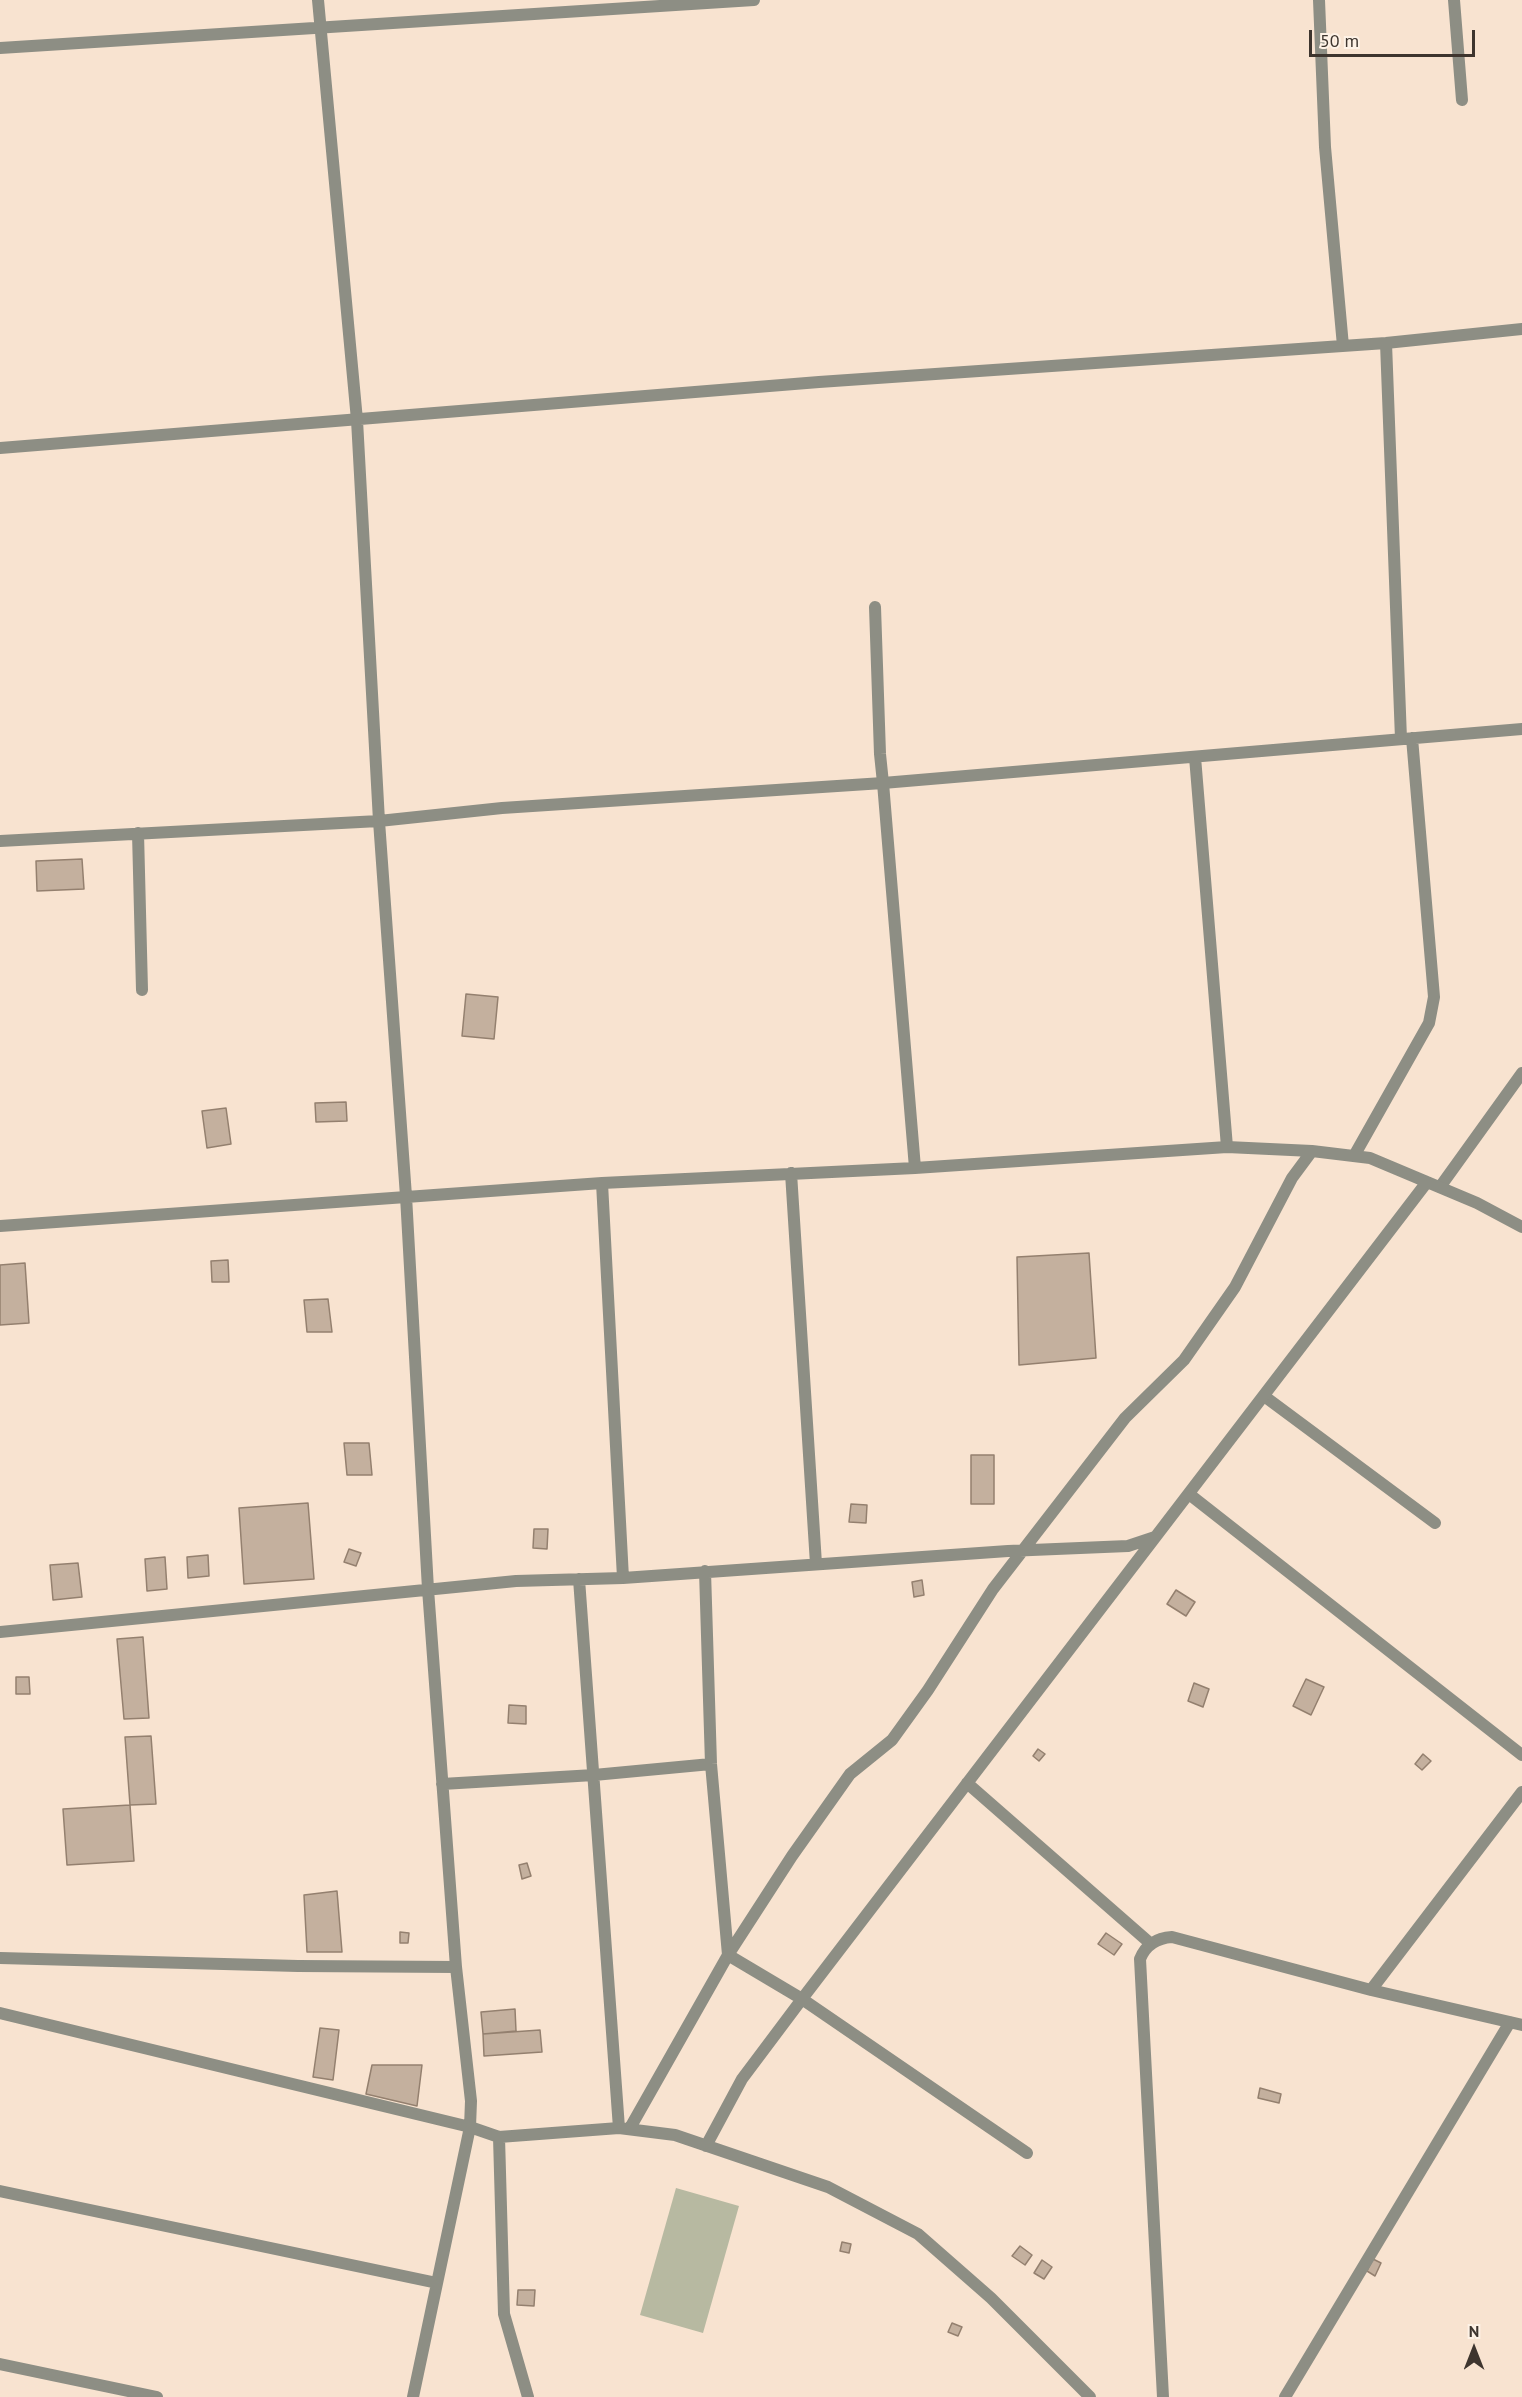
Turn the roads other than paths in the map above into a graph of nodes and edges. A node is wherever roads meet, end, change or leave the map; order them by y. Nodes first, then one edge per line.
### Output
1 (318, 0) edge
2 (754, 0) edge
3 (1319, 0) edge
4 (1454, 0) edge
5 (320, 26) junction
6 (0, 48) edge
7 (1462, 100) dead end
8 (1522, 329) edge
9 (1386, 344) junction
10 (1343, 346) junction
11 (357, 420) junction
12 (0, 448) edge
13 (875, 607) dead end
14 (1522, 729) edge
15 (1407, 739) junction
16 (1194, 757) junction
17 (883, 783) junction
18 (379, 821) junction
19 (138, 834) junction
20 (0, 841) edge
21 (142, 990) dead end
22 (1522, 1073) edge
23 (1227, 1147) junction
24 (1312, 1151) junction
25 (1354, 1156) junction
26 (915, 1168) junction
27 (791, 1173) junction
28 (1427, 1182) junction
29 (602, 1183) junction
30 (1440, 1187) junction
31 (406, 1196) junction
32 (0, 1226) edge
33 (1522, 1227) edge
34 (1264, 1396) junction
35 (1189, 1494) junction
36 (1435, 1523) dead end
37 (1155, 1537) junction
38 (1025, 1550) junction
39 (816, 1564) junction
40 (705, 1571) junction
41 (622, 1578) junction
42 (579, 1579) junction
43 (428, 1589) junction
44 (0, 1632) edge
45 (1522, 1755) edge
46 (711, 1764) junction
47 (594, 1775) junction
48 (967, 1783) junction
49 (442, 1784) junction
50 (1522, 1792) edge
51 (1151, 1944) junction
52 (728, 1955) junction
53 (0, 1958) edge
54 (456, 1967) junction
55 (1371, 1990) junction
56 (802, 1999) junction
57 (0, 2013) edge
58 (1516, 2024) edge
59 (470, 2127) junction
60 (624, 2128) junction
61 (499, 2137) junction
62 (706, 2146) junction
63 (1027, 2154) dead end
64 (0, 2191) edge
65 (437, 2283) junction
66 (0, 2364) edge
67 (157, 2397) edge
68 (412, 2397) edge
69 (528, 2397) edge
70 (1090, 2397) edge
71 (1163, 2397) edge
72 (1285, 2397) edge

1 - 5 street
2 - 5 street
3 - 10 street
4 - 7 street
5 - 6 street
5 - 11 street
8 - 9 street
9 - 10 street
9 - 15 street
10 - 11 street
11 - 12 street
11 - 18 street
13 - 17 street
14 - 15 street
15 - 16 street
15 - 25 street
16 - 17 street
16 - 23 street
17 - 18 street
17 - 26 street
18 - 19 street
18 - 31 street
19 - 20 street
19 - 21 street
22 - 30 street
23 - 24 street
23 - 26 street
24 - 25 street
24 - 38 street
25 - 28 street
26 - 27 street
27 - 29 street
27 - 39 street
28 - 30 street
28 - 34 street
29 - 31 street
29 - 41 street
30 - 33 street
31 - 32 street
31 - 43 street
34 - 35 street
34 - 36 street
35 - 37 street
35 - 45 street
37 - 38 street
37 - 48 street
38 - 39 street
38 - 52 street
39 - 40 street
40 - 41 street
40 - 46 street
41 - 42 street
42 - 43 street
42 - 47 street
43 - 44 street
43 - 49 street
46 - 47 street
46 - 52 street
47 - 49 street
47 - 60 street
48 - 51 street
48 - 56 street
49 - 54 street
50 - 55 street
51 - 55 street
51 - 71 street
52 - 56 street
52 - 60 street
53 - 54 street
54 - 59 street
55 - 58 street
56 - 62 street
56 - 63 street
57 - 59 street
58 - 72 street
59 - 61 street
59 - 65 street
60 - 61 street
60 - 62 street
61 - 69 street
62 - 70 street
64 - 65 street
65 - 68 street
66 - 67 street

